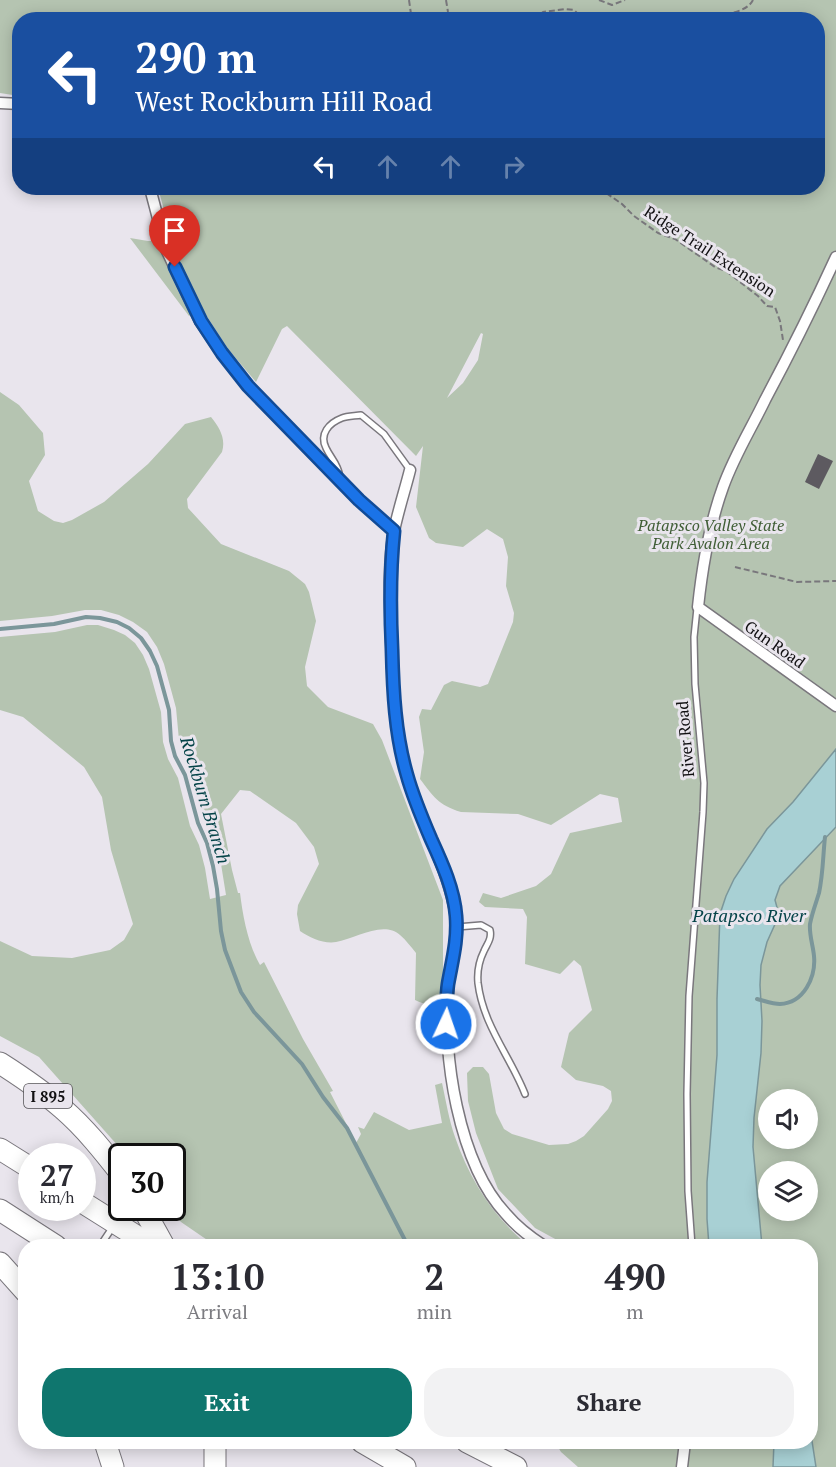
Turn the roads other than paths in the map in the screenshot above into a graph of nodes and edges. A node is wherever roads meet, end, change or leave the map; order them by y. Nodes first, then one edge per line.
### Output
1 (152, 195) edge
2 (836, 257) edge
3 (410, 470) joint
4 (341, 482) junction
5 (394, 531) junction
6 (698, 607) junction
7 (836, 706) edge
8 (457, 927) junction
9 (0, 1063) edge
10 (525, 1094) dead end
11 (0, 1149) edge
12 (108, 1158) edge
13 (18, 1160) edge
14 (0, 1210) edge
15 (96, 1211) edge
16 (150, 1221) edge
17 (115, 1223) junction
18 (46, 1239) edge
19 (105, 1239) edge
20 (141, 1239) edge
21 (160, 1239) edge
22 (534, 1239) edge
23 (691, 1239) edge
24 (0, 1263) edge
25 (18, 1283) edge
26 (107, 1449) edge
27 (215, 1449) edge
28 (375, 1449) edge
29 (481, 1449) edge
30 (684, 1449) edge
31 (113, 1467) edge
32 (216, 1467) edge
33 (405, 1467) edge
34 (516, 1467) edge
35 (681, 1467) edge

1 - 4 street
2 - 6 street, River Road
3 - 4 lane
3 - 5 street
4 - 5 street
5 - 8 street
6 - 7 street, Gun Road
6 - 23 lane, River Road
8 - 10 lane
8 - 22 street
9 - 12 highway, I 895
11 - 13 highway
14 - 18 highway
15 - 17 highway
16 - 21 highway
17 - 19 lane
17 - 20 highway
24 - 25 highway
26 - 31 highway
27 - 32 highway
28 - 33 highway
29 - 34 highway
30 - 35 street

